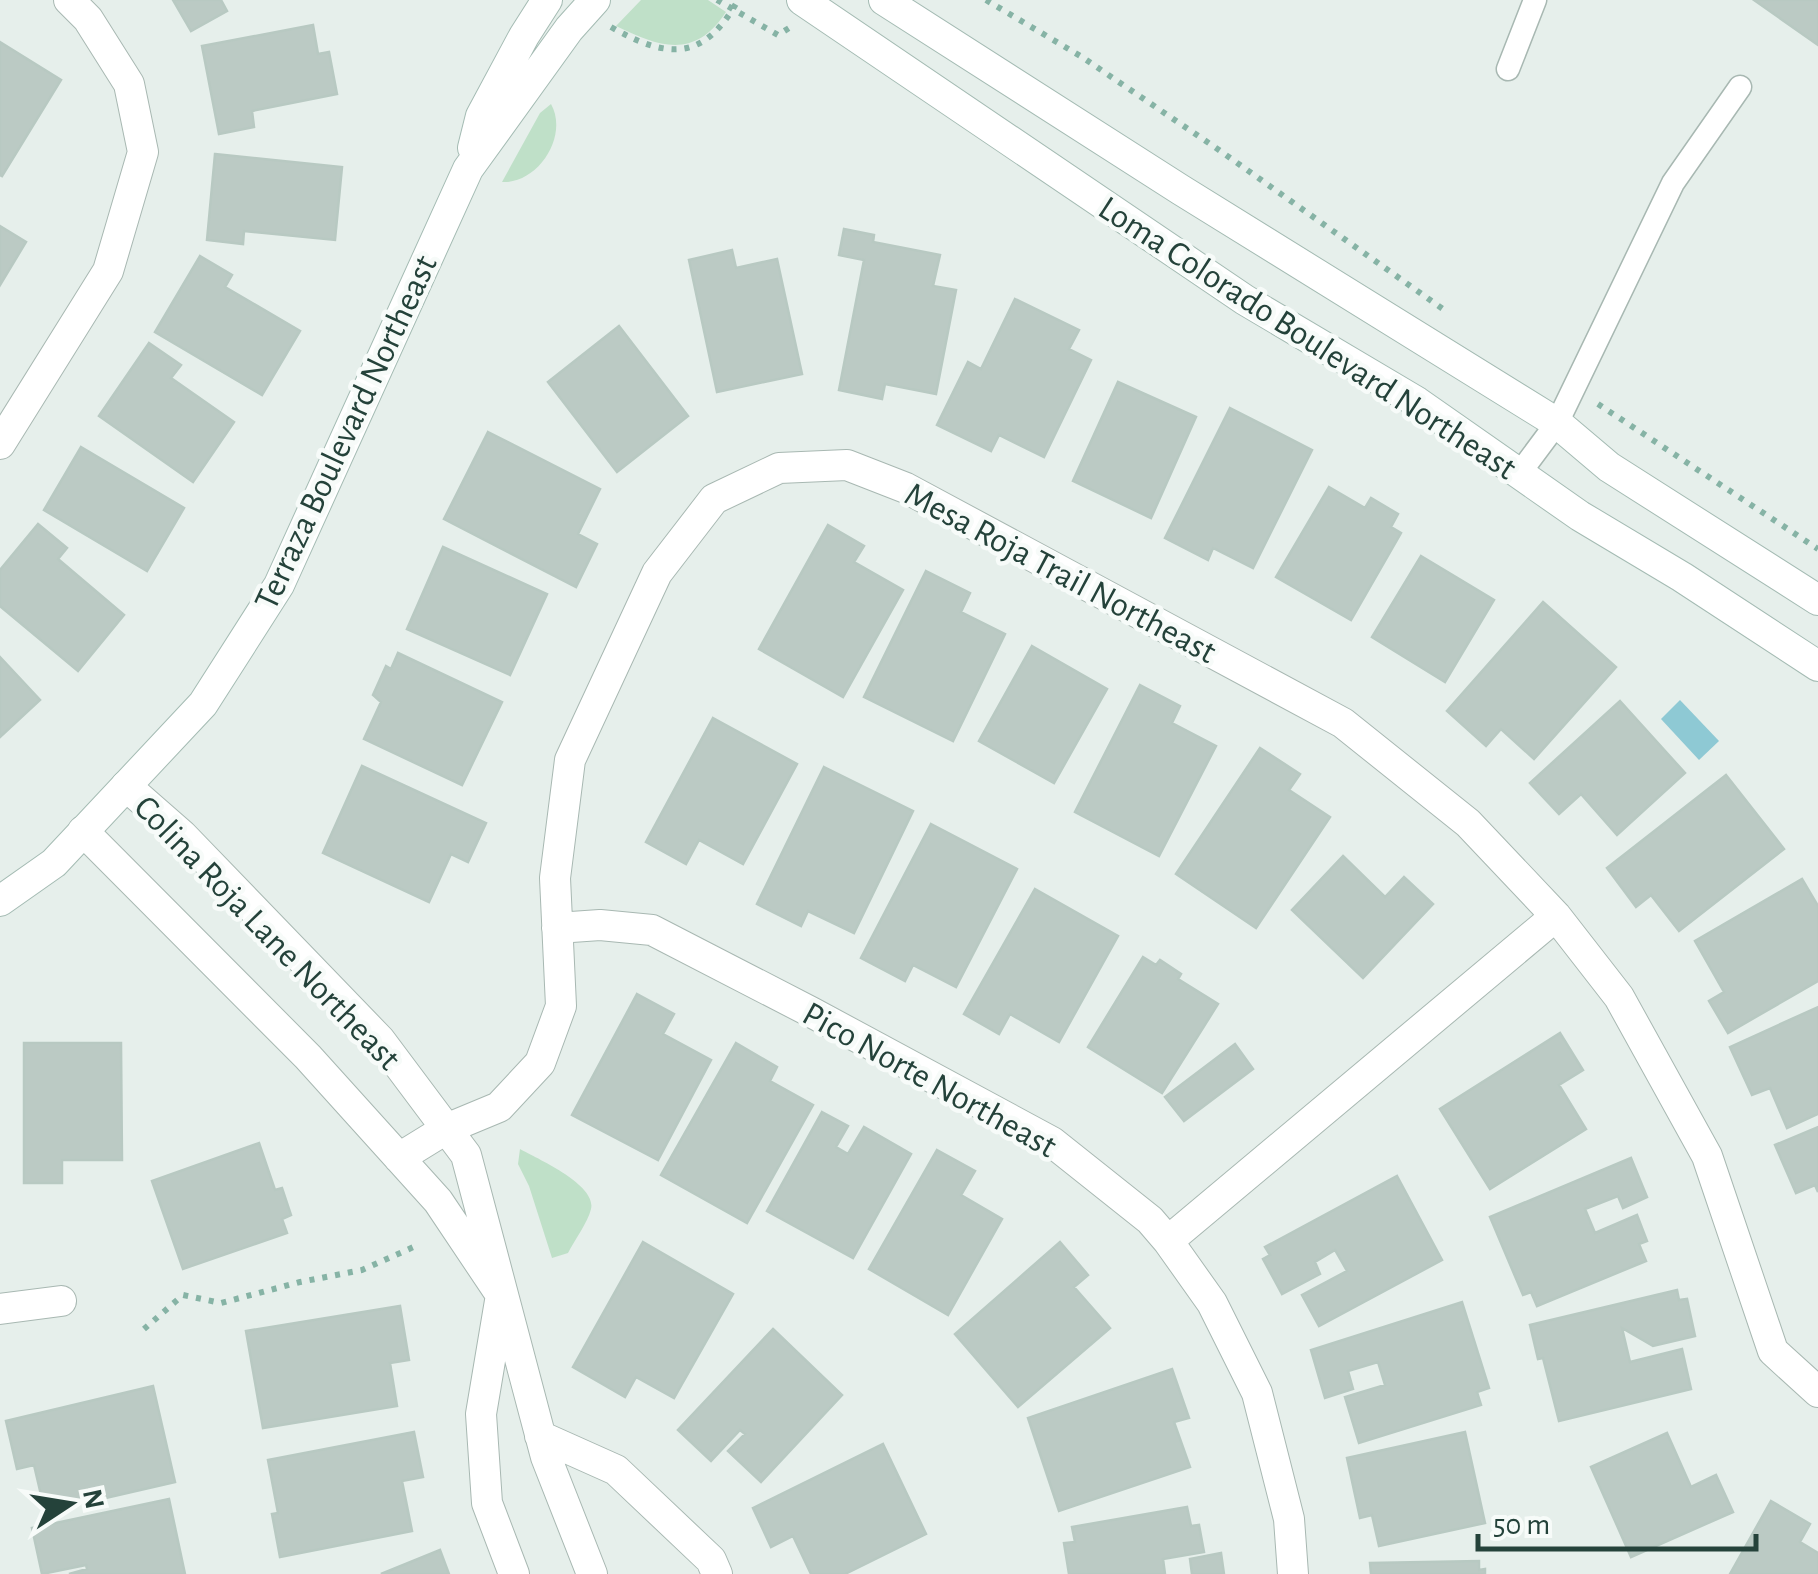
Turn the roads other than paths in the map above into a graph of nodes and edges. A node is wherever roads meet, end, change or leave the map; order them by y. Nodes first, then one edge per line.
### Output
1 (69, 0) edge
2 (547, 0) edge
3 (802, 0) edge
4 (884, 0) edge
5 (1535, 0) edge
6 (602, 13) edge
7 (1508, 69) dead end
8 (1740, 87) dead end
9 (468, 169) junction
10 (1557, 423) junction
11 (0, 444) edge
12 (1519, 474) junction
13 (1818, 600) edge
14 (1818, 666) edge
15 (126, 786) junction
16 (83, 831) junction
17 (0, 901) edge
18 (1556, 916) junction
19 (557, 928) junction
20 (446, 1128) junction
21 (399, 1158) junction
22 (1168, 1241) junction
23 (501, 1295) junction
24 (61, 1301) dead end
25 (0, 1309) edge
26 (1818, 1392) edge
27 (540, 1436) junction
28 (514, 1574) edge
29 (592, 1574) edge
30 (718, 1574) edge
31 (1292, 1574) edge

1 - 11 street
2 - 9 street, Terraza Boulevard Northeast
3 - 12 street, Loma Colorado Boulevard Northeast
4 - 10 street, Loma Colorado Boulevard Northeast
5 - 7 lane
6 - 9 street, Terraza Boulevard Northeast
8 - 10 lane
9 - 15 street, Terraza Boulevard Northeast
10 - 12 lane
10 - 13 street, Loma Colorado Boulevard Northeast
12 - 14 street, Loma Colorado Boulevard Northeast
15 - 16 street, Terraza Boulevard Northeast
15 - 20 street, Colina Roja Lane Northeast
16 - 17 street, Terraza Boulevard Northeast
16 - 21 street, Colina Roja Lane Northeast
18 - 19 street, Mesa Roja Trail Northeast
18 - 22 street
18 - 26 street, Mesa Roja Trail Northeast
19 - 20 street, Mesa Roja Trail Northeast
19 - 22 street, Pico Norte Northeast
20 - 21 street, Mesa Roja Trail Northeast
20 - 23 street, Colina Roja Lane Northeast
21 - 23 street, Colina Roja Lane Northeast
22 - 31 street, Pico Norte Northeast
23 - 27 street, Colina Roja Lane Northeast
23 - 28 street, Colina Roja Lane Northeast
24 - 25 street
27 - 29 street, Colina Roja Lane Northeast
27 - 30 street

